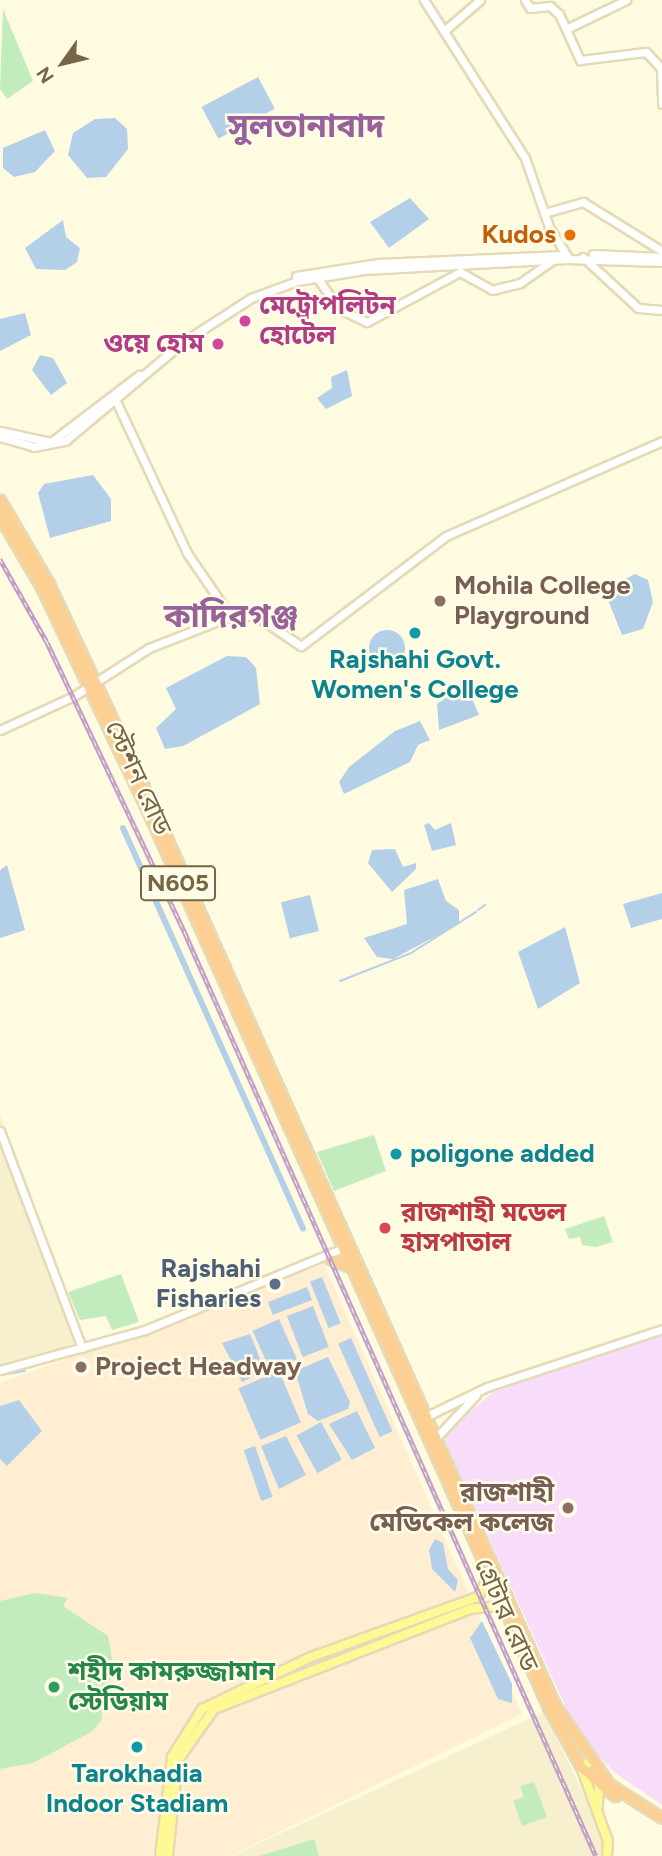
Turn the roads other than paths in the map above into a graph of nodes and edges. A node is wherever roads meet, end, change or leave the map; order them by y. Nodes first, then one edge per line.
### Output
1 (424, 0) edge
2 (480, 0) edge
3 (525, 0) edge
4 (626, 0) edge
5 (566, 29) junction
6 (445, 30) junction
7 (662, 70) edge
8 (662, 104) edge
9 (544, 213) junction
10 (662, 251) edge
11 (582, 256) junction
12 (567, 257) junction
13 (551, 258) junction
14 (662, 260) edge
15 (316, 275) junction
16 (662, 310) edge
17 (115, 398) junction
18 (0, 431) edge
19 (0, 437) edge
20 (662, 441) edge
21 (0, 500) edge
22 (0, 517) edge
23 (231, 617) junction
24 (91, 685) junction
25 (0, 730) edge
26 (0, 1131) edge
27 (342, 1249) junction
28 (329, 1256) junction
29 (347, 1266) junction
30 (662, 1329) edge
31 (82, 1348) junction
32 (0, 1370) edge
33 (485, 1388) junction
34 (425, 1417) junction
35 (435, 1441) junction
36 (488, 1578) junction
37 (499, 1606) junction
38 (447, 1615) junction
39 (591, 1761) junction
40 (581, 1767) junction
41 (599, 1772) junction
42 (597, 1783) junction
43 (662, 1818) edge
44 (601, 1823) junction
45 (662, 1824) edge
46 (160, 1856) edge
47 (168, 1856) edge
48 (607, 1856) edge

1 - 6 street
2 - 6 street
3 - 5 street
4 - 5 street
5 - 7 street
6 - 9 street
7 - 8 street
9 - 10 street
9 - 12 street
11 - 12 street
11 - 14 street
11 - 16 street
12 - 13 street
13 - 15 street
13 - 15 street
15 - 17 street
17 - 18 street
17 - 19 street
17 - 23 street
20 - 23 street
21 - 24 highway, স্টেশন রোড / N605
22 - 24 highway, স্টেশন রোড / N605
23 - 24 street
24 - 25 street
24 - 27 highway, স্টেশন রোড / N605
26 - 31 street
27 - 28 highway
27 - 28 street
27 - 29 highway, গ্রেটার রোড / N605
27 - 34 highway, N605
28 - 29 highway
28 - 31 street
29 - 36 highway, গ্রেটার রোড / N605
30 - 33 street
31 - 32 street
33 - 34 street
33 - 35 street
34 - 35 highway, N605
35 - 39 highway, N605
36 - 37 highway, গ্রেটার রোড / N605
36 - 38 main road
37 - 38 main road
37 - 40 highway, গ্রেটার রোড / N605
38 - 46 main road
38 - 47 main road
39 - 40 main road
39 - 41 highway, N605
40 - 42 highway, গ্রেটার রোড / N605
40 - 44 main road
41 - 42 main road
41 - 43 highway, N605
42 - 44 main road
42 - 45 highway, গ্রেটার রোড / N605
44 - 48 main road

